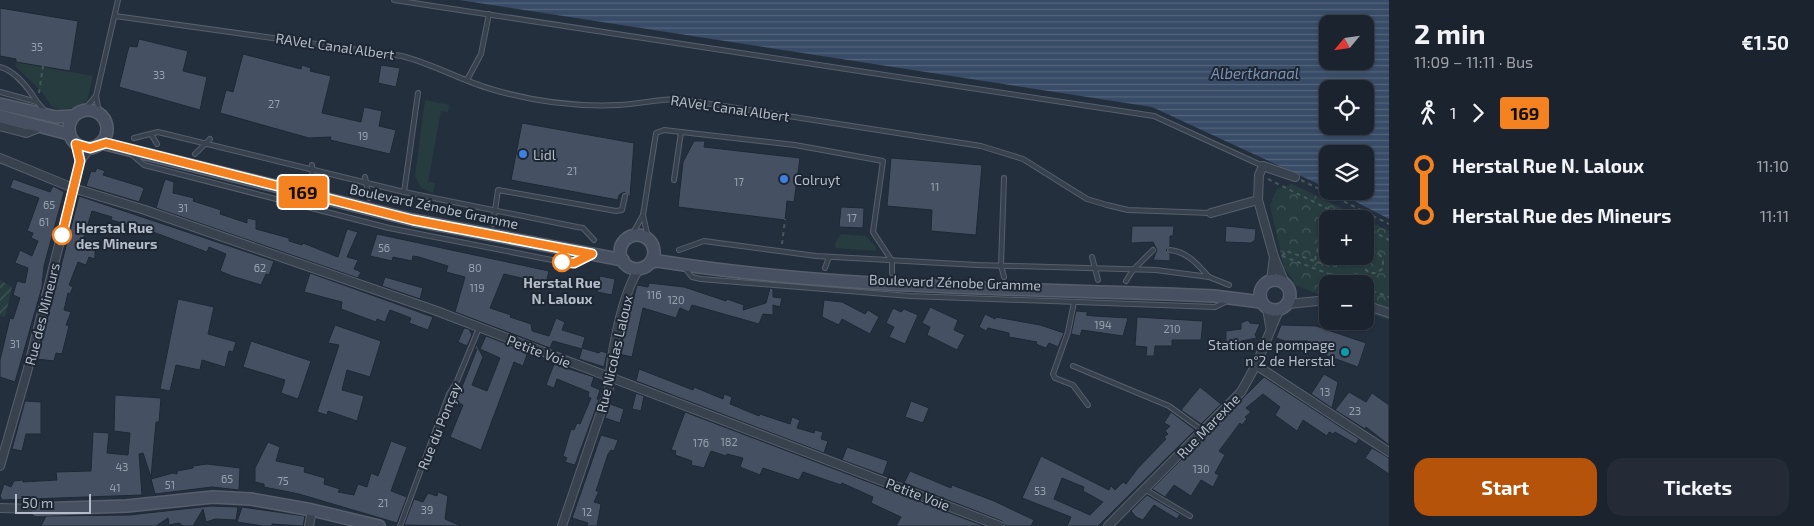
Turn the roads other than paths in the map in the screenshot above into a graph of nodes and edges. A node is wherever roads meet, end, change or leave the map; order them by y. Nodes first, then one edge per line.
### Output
1 (118, 0) edge
2 (394, 0) edge
3 (489, 14) junction
4 (115, 16) junction
5 (0, 67) edge
6 (467, 80) junction
7 (0, 92) edge
8 (418, 93) dead end
9 (96, 96) junction
10 (37, 102) junction
11 (0, 104) edge
12 (84, 110) junction
13 (99, 113) junction
14 (49, 115) junction
15 (0, 116) edge
16 (73, 116) junction
17 (0, 126) edge
18 (42, 126) junction
19 (681, 132) junction
20 (151, 134) junction
21 (134, 138) dead end
22 (73, 139) junction
23 (210, 139) dead end
24 (157, 144) dead end
25 (206, 144) junction
26 (96, 145) junction
27 (195, 154) dead end
28 (0, 158) edge
29 (80, 161) junction
30 (1263, 166) junction
31 (312, 167) junction
32 (365, 176) dead end
33 (1295, 177) road end
34 (1004, 178) dead end
35 (674, 180) dead end
36 (366, 183) junction
37 (313, 184) dead end
38 (74, 188) junction
39 (404, 192) junction
40 (625, 196) dead end
41 (369, 198) dead end
42 (1258, 200) junction
43 (494, 211) junction
44 (1211, 213) joint
45 (643, 215) junction
46 (493, 224) dead end
47 (632, 236) junction
48 (648, 238) junction
49 (594, 240) dead end
50 (679, 250) dead end
51 (1153, 250) dead end
52 (1170, 250) dead end
53 (1278, 256) junction
54 (829, 257) junction
55 (1092, 257) dead end
56 (623, 260) junction
57 (892, 261) junction
58 (651, 262) junction
59 (681, 263) junction
60 (1001, 266) junction
61 (640, 268) junction
62 (825, 268) dead end
63 (1095, 268) junction
64 (1133, 270) junction
65 (892, 273) dead end
66 (1004, 277) dead end
67 (1209, 277) junction
68 (1098, 280) dead end
69 (1271, 280) junction
70 (1126, 281) dead end
71 (1286, 284) junction
72 (1229, 285) dead end
73 (1231, 297) junction
74 (1319, 301) edge
75 (1074, 302) junction
76 (1264, 305) junction
77 (1284, 307) junction
78 (1374, 308) edge
79 (1389, 313) edge
80 (479, 328) junction
81 (1270, 328) junction
82 (1256, 365) junction
83 (1073, 366) dead end
84 (609, 378) junction
85 (1088, 405) dead end
86 (1203, 431) junction
87 (1389, 452) edge
88 (0, 466) edge
89 (1146, 490) junction
90 (0, 508) edge
91 (37, 509) joint
92 (312, 510) junction
93 (1190, 516) dead end
94 (310, 526) edge
95 (379, 526) edge
96 (400, 526) edge
97 (562, 526) edge
98 (1000, 526) edge
99 (1108, 526) edge

1 - 4 lane
2 - 3 lane
3 - 6 lane
3 - 30 lane
4 - 6 lane, RAVeL Canal Albert
4 - 9 lane
5 - 10 lane
6 - 44 lane, RAVeL Canal Albert
7 - 10 lane
8 - 39 lane
9 - 12 lane
9 - 13 lane
10 - 14 lane
11 - 14 main road
12 - 13 main road
12 - 16 main road
13 - 26 main road
14 - 16 main road
15 - 18 main road, Boulevard Zénobe Gramme
16 - 22 main road
17 - 18 street, Boulevard Zénobe Gramme
18 - 22 main road, Boulevard Zénobe Gramme
19 - 35 lane
19 - 45 lane
19 - 57 lane
20 - 21 lane, Boulevard Zénobe Gramme
20 - 24 lane
20 - 25 lane, Boulevard Zénobe Gramme
22 - 26 main road, Boulevard Zénobe Gramme
22 - 29 street, Rue des Mineurs
23 - 25 lane
25 - 27 lane
25 - 31 lane, Boulevard Zénobe Gramme
26 - 29 street, Rue des Mineurs
26 - 56 main road, Boulevard Zénobe Gramme
28 - 38 street, Petite Voie
29 - 38 street, Rue des Mineurs
30 - 33 street
30 - 42 street
31 - 36 lane, Boulevard Zénobe Gramme
31 - 37 lane
32 - 36 lane
34 - 60 lane
36 - 39 lane, Boulevard Zénobe Gramme
36 - 41 lane
38 - 80 street, Petite Voie
38 - 88 street, Rue des Mineurs
39 - 43 lane, Boulevard Zénobe Gramme
40 - 43 lane
42 - 44 street
42 - 53 street
43 - 46 lane
43 - 49 lane, Boulevard Zénobe Gramme
45 - 47 lane
45 - 48 lane
47 - 48 main road
47 - 56 main road
48 - 58 main road
50 - 54 lane, Boulevard Zénobe Gramme
51 - 64 lane
52 - 67 lane
53 - 69 street
53 - 71 street
54 - 57 lane, Boulevard Zénobe Gramme
54 - 62 lane
55 - 63 lane
56 - 61 main road, Boulevard Zénobe Gramme
57 - 60 lane, Boulevard Zénobe Gramme
57 - 65 lane
58 - 59 main road, Boulevard Zénobe Gramme
58 - 61 main road
59 - 73 main road, Boulevard Zénobe Gramme
59 - 75 lane, Boulevard Zénobe Gramme
60 - 63 lane, Boulevard Zénobe Gramme
60 - 66 lane
61 - 84 street, Rue Nicolas Laloux
63 - 64 lane, Boulevard Zénobe Gramme
63 - 68 lane
64 - 67 lane, Boulevard Zénobe Gramme
64 - 70 lane
67 - 72 lane, Boulevard Zénobe Gramme
69 - 71 main road
69 - 76 main road
71 - 77 main road
73 - 75 lane, Boulevard Zénobe Gramme
73 - 76 main road, Boulevard Zénobe Gramme
74 - 77 street
75 - 85 lane
76 - 77 main road, Boulevard Zénobe Gramme
76 - 81 street, Rue Marexhe
77 - 81 street, Rue Marexhe
78 - 79 street
80 - 84 street, Petite Voie
80 - 96 lane, Rue du Ponçay
81 - 82 street, Rue Marexhe
82 - 86 street, Rue Marexhe
82 - 87 street
83 - 86 lane
84 - 97 street, Rue Nicolas Laloux
84 - 98 street, Petite Voie
86 - 89 street, Rue Marexhe
89 - 93 lane
89 - 99 street, Rue Marexhe
90 - 91 street
91 - 92 main road
92 - 94 street
92 - 95 main road

